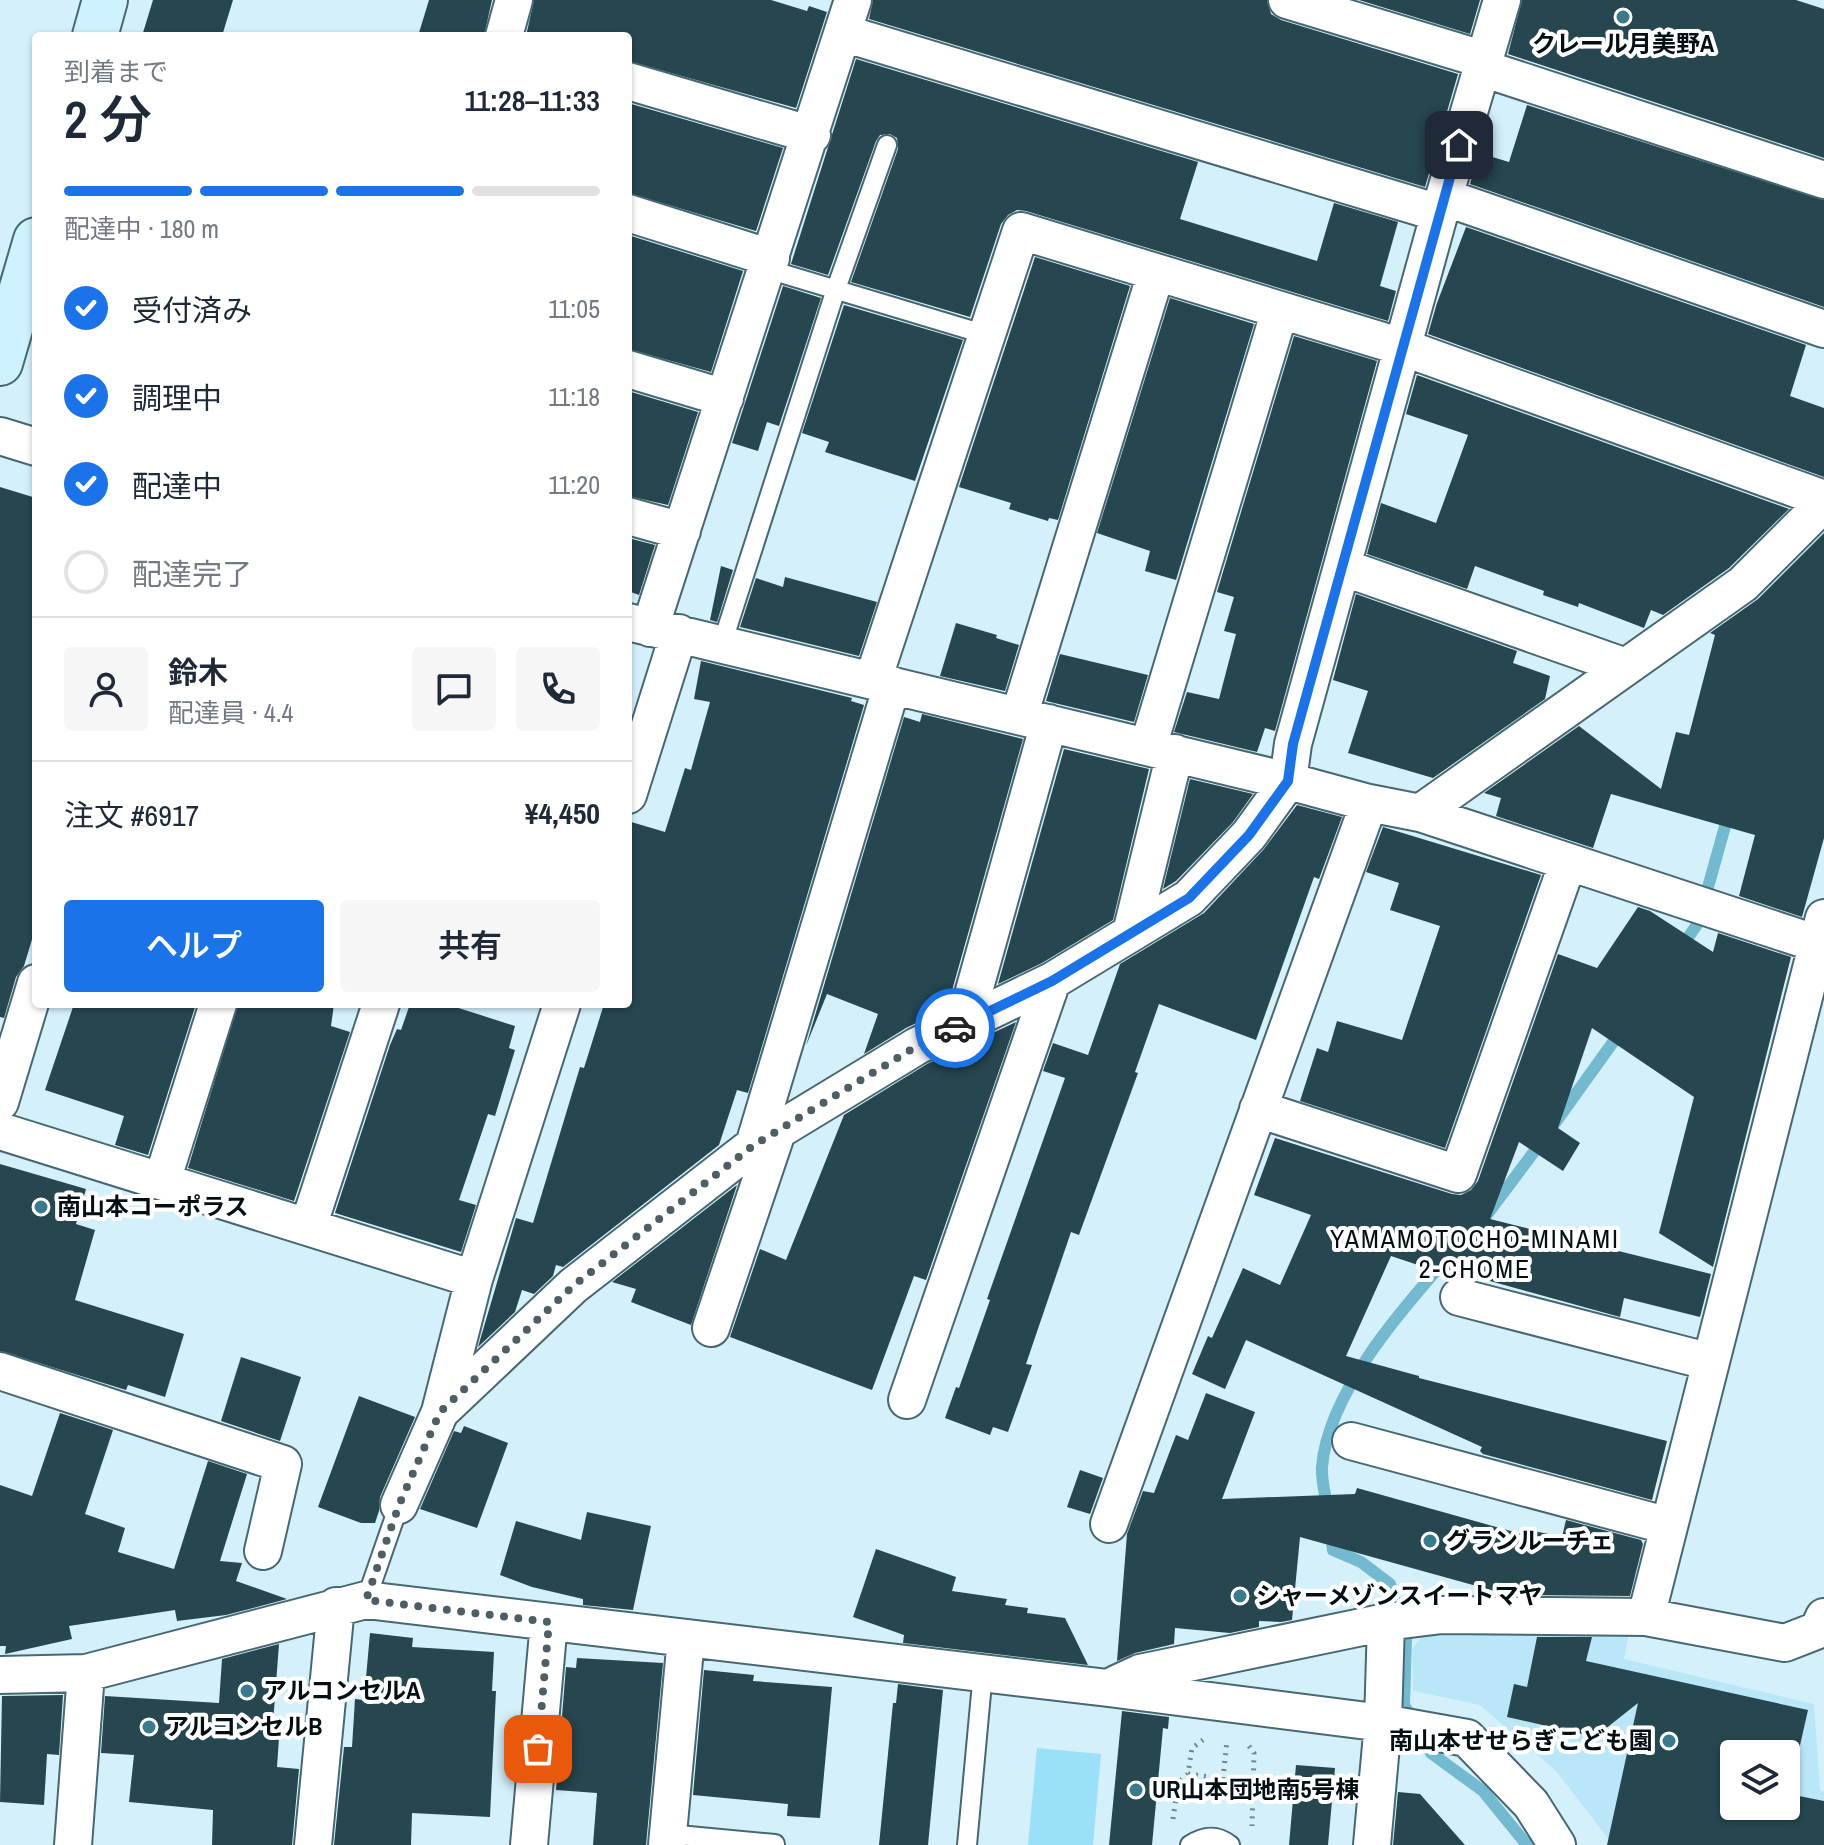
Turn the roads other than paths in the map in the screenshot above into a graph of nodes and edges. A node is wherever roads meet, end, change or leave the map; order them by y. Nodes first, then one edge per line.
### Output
1 (105, 0) edge
2 (514, 0) edge
3 (1287, 0) edge
4 (1502, 0) edge
5 (848, 16) edge
6 (96, 32) edge
7 (505, 32) edge
8 (1483, 64) junction
9 (632, 82) edge
10 (812, 135) junction
11 (887, 145) dead end
12 (1824, 180) edge
13 (1441, 205) junction
14 (632, 214) edge
15 (32, 254) edge
16 (769, 263) junction
17 (1156, 273) junction
18 (836, 289) junction
19 (1280, 310) junction
20 (1824, 329) edge
21 (987, 335) junction
22 (1402, 347) junction
23 (0, 363) edge
24 (632, 370) edge
25 (725, 398) junction
26 (0, 436) edge
27 (32, 446) edge
28 (1824, 501) edge
29 (632, 517) edge
30 (682, 531) junction
31 (1342, 567) junction
32 (652, 628) edge
33 (722, 644) junction
34 (1626, 667) junction
35 (882, 683) junction
36 (1034, 719) junction
37 (1162, 750) junction
38 (632, 767) edge
39 (1288, 781) junction
40 (1369, 803) junction
41 (1420, 813) junction
42 (1568, 862) junction
43 (1131, 933) junction
44 (1822, 936) edge
45 (1052, 981) junction
46 (32, 996) edge
47 (217, 1008) edge
48 (380, 1008) edge
49 (561, 1008) edge
50 (965, 1023) junction
51 (0, 1102) edge
52 (1258, 1109) junction
53 (0, 1131) edge
54 (766, 1137) junction
55 (162, 1181) junction
56 (308, 1227) junction
57 (474, 1279) junction
58 (1459, 1297) dead end
59 (711, 1328) dead end
60 (1711, 1362) junction
61 (0, 1371) edge
62 (907, 1400) dead end
63 (440, 1412) junction
64 (1351, 1441) dead end
65 (399, 1505) joint
66 (1109, 1524) dead end
67 (1669, 1526) junction
68 (263, 1551) dead end
69 (351, 1603) junction
70 (1646, 1617) junction
71 (1824, 1617) edge
72 (549, 1622) junction
73 (1386, 1622) junction
74 (686, 1638) junction
75 (983, 1672) junction
76 (86, 1673) junction
77 (0, 1675) edge
78 (1108, 1688) junction
79 (1383, 1723) junction
80 (668, 1840) edge
81 (775, 1844) edge
82 (73, 1845) edge
83 (313, 1845) edge
84 (529, 1845) edge
85 (967, 1845) edge
86 (1190, 1845) edge
87 (1230, 1845) edge
88 (1372, 1845) edge
89 (1557, 1845) edge

1 - 6 street
2 - 7 street
3 - 8 street
4 - 8 street
5 - 10 street
5 - 13 street
8 - 12 street
8 - 13 street
9 - 10 street
10 - 16 street
11 - 18 lane
13 - 20 street
13 - 22 street
14 - 16 street
15 - 23 street
16 - 18 lane
16 - 25 street
17 - 19 street
17 - 21 street
17 - 36 street
18 - 21 lane
18 - 33 lane
19 - 22 street
19 - 37 street
21 - 35 street
22 - 28 street
22 - 31 street
24 - 25 street
25 - 30 street
26 - 27 street
28 - 34 street
29 - 30 street
30 - 32 street
31 - 34 street
31 - 39 street
32 - 33 street
32 - 38 street
33 - 35 street
34 - 41 street
35 - 36 street
35 - 54 street
36 - 37 street
36 - 50 street
37 - 39 street
37 - 43 street
39 - 40 street
39 - 43 street
40 - 41 street
40 - 52 street
41 - 42 street
42 - 44 street
42 - 52 street
43 - 45 street
44 - 60 street
45 - 50 street
45 - 62 street
46 - 51 street
47 - 55 street
48 - 56 street
49 - 57 street
50 - 54 street
52 - 66 street
53 - 55 street
54 - 59 street
54 - 63 street
55 - 56 street
56 - 57 street
57 - 63 street
58 - 60 street
60 - 67 street
61 - 68 street
63 - 65 street
64 - 67 street
65 - 69 lane
67 - 70 street
69 - 72 street
69 - 76 street
69 - 83 street
70 - 71 street
70 - 73 street
72 - 74 street
72 - 84 street
73 - 78 street
73 - 79 street
74 - 75 street
74 - 80 street
75 - 78 street
75 - 85 lane
76 - 77 street
76 - 82 street
78 - 79 street
79 - 88 street
79 - 89 street
80 - 81 lane
86 - 87 lane

